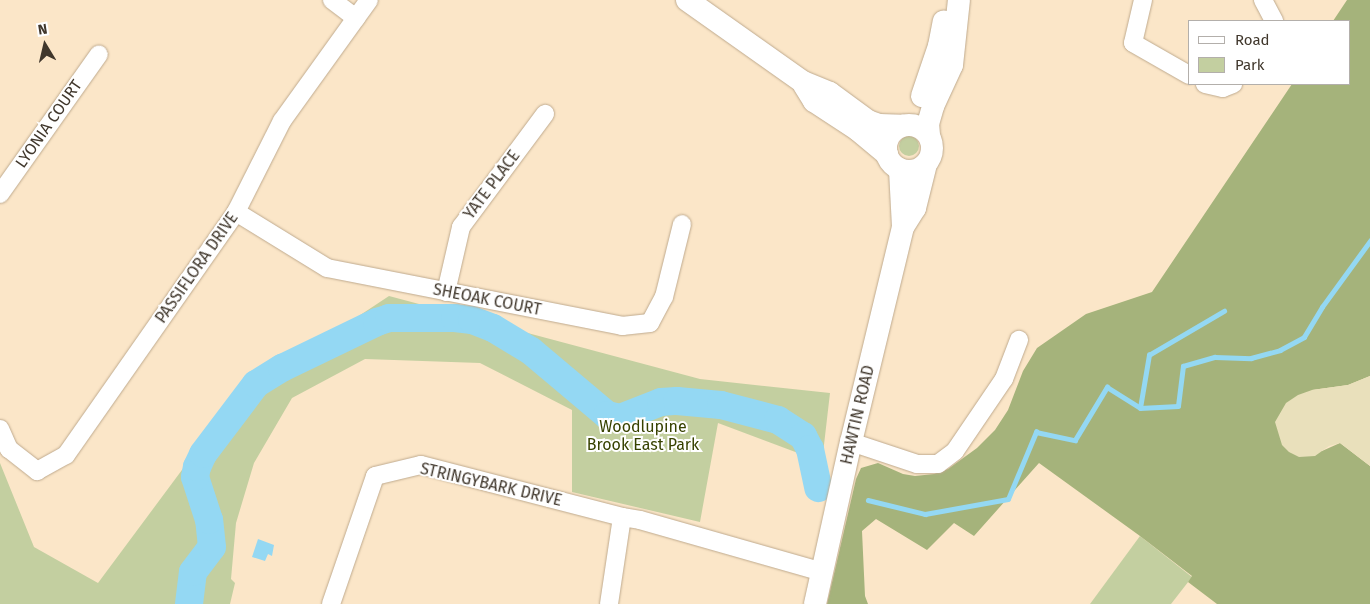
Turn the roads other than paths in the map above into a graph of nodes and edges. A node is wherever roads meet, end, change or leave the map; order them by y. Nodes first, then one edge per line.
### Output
1 (332, 0) edge
2 (369, 0) edge
3 (687, 0) edge
4 (954, 0) edge
5 (959, 0) edge
6 (1144, 0) edge
7 (1263, 0) edge
8 (356, 18) junction
9 (1273, 20) edge
10 (99, 54) dead end
11 (1188, 74) edge
12 (803, 82) junction
13 (1210, 85) edge
14 (1230, 85) edge
15 (545, 114) dead end
16 (904, 125) junction
17 (929, 135) junction
18 (893, 162) junction
19 (926, 164) junction
20 (0, 194) edge
21 (236, 212) junction
22 (682, 224) dead end
23 (903, 227) junction
24 (446, 292) junction
25 (1018, 340) dead end
26 (0, 428) edge
27 (851, 442) junction
28 (622, 517) junction
29 (822, 572) junction
30 (331, 604) edge
31 (609, 604) edge
32 (815, 604) edge

1 - 8 street
2 - 8 street, PASSIFLORA DRIVE
3 - 12 main road
4 - 16 main road
5 - 17 main road
6 - 11 street
7 - 9 street
8 - 21 street, PASSIFLORA DRIVE
10 - 20 street, LYONIA COURT
12 - 16 main road
12 - 18 main road
13 - 14 street
15 - 24 street, YATE PLACE
16 - 17 main road
16 - 18 main road
17 - 19 main road
18 - 19 main road
18 - 23 main road, HAWTIN ROAD
19 - 23 main road, HAWTIN ROAD
21 - 24 street, SHEOAK COURT
21 - 26 street, PASSIFLORA DRIVE
22 - 24 street, SHEOAK COURT
23 - 27 main road, HAWTIN ROAD
25 - 27 street
27 - 29 main road, HAWTIN ROAD
28 - 29 street, STRINGYBARK DRIVE
28 - 30 street, STRINGYBARK DRIVE
28 - 31 street
29 - 32 main road, HAWTIN ROAD

